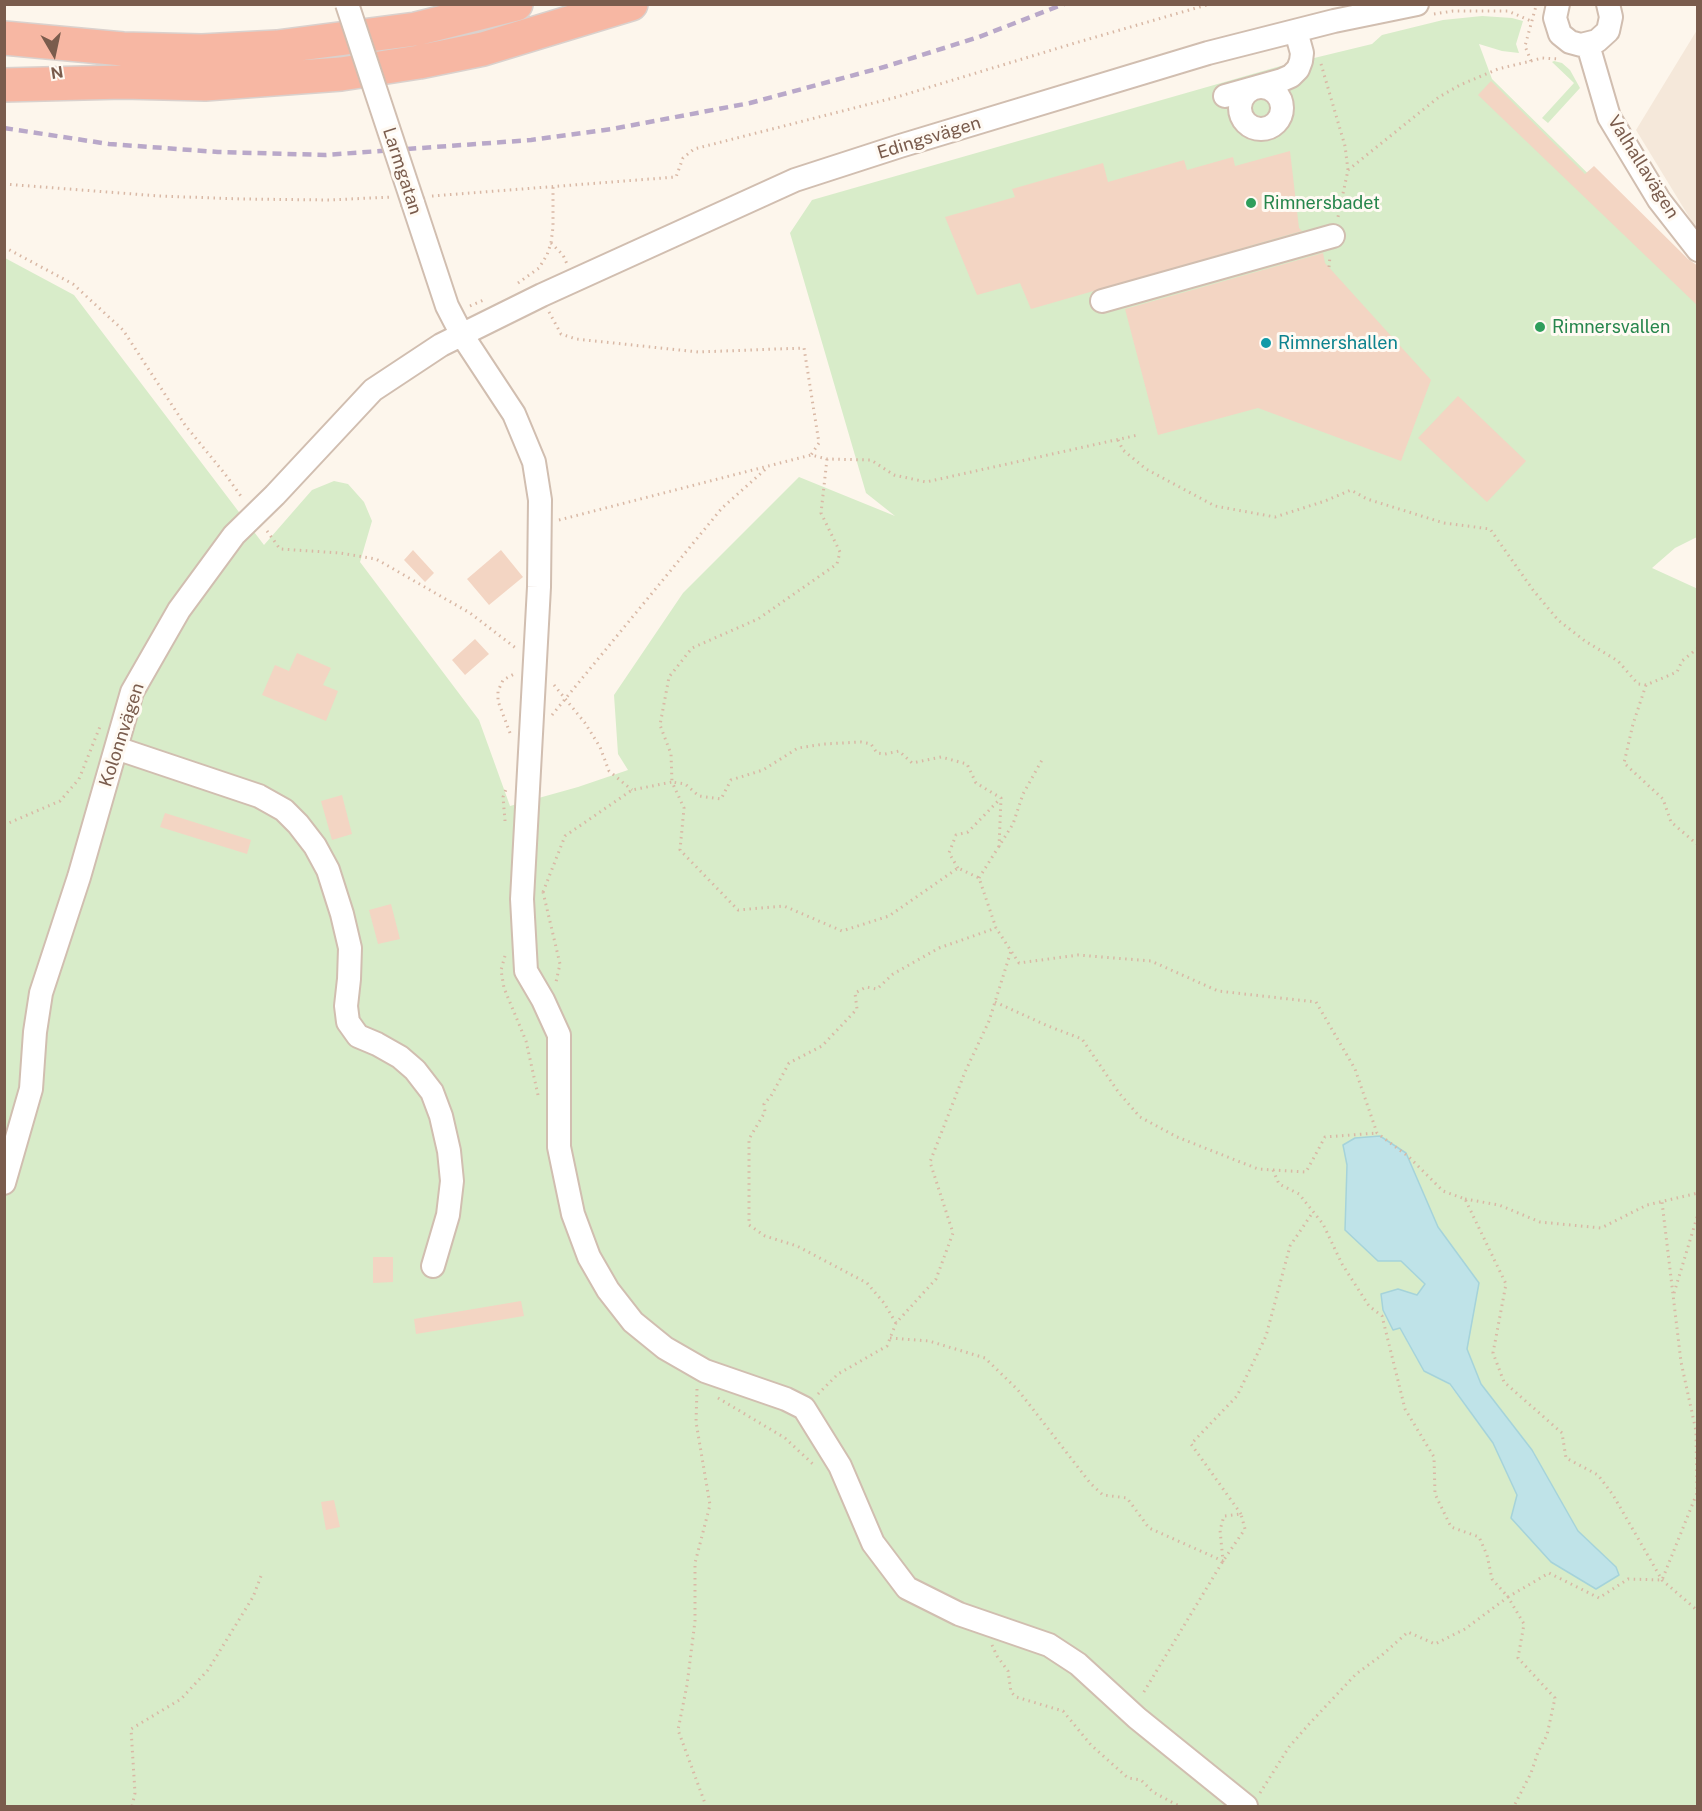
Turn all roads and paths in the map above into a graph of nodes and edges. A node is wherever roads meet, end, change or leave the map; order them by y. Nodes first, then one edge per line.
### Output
1 (347, 4) edge
2 (516, 4) edge
3 (631, 4) edge
4 (1210, 4) edge
5 (1417, 4) edge
6 (1612, 5) edge
7 (1548, 6) edge
8 (1296, 31) junction
9 (4, 38) edge
10 (1588, 45) junction
11 (1320, 59) dead end
12 (1532, 61) junction
13 (1567, 62) dead end
14 (4, 72) edge
15 (123, 82) junction
16 (4, 85) edge
17 (1225, 96) dead end
18 (4, 184) edge
19 (553, 187) junction
20 (414, 198) junction
21 (1333, 236) dead end
22 (551, 243) junction
23 (4, 247) edge
24 (1698, 250) edge
25 (574, 279) junction
26 (511, 288) dead end
27 (542, 295) junction
28 (489, 297) dead end
29 (1102, 301) dead end
30 (468, 308) dead end
31 (462, 334) junction
32 (1138, 435) dead end
33 (1118, 440) junction
34 (811, 455) junction
35 (827, 459) junction
36 (769, 466) junction
37 (255, 513) junction
38 (539, 525) junction
39 (1698, 648) edge
40 (535, 662) junction
41 (1646, 685) junction
42 (565, 699) junction
43 (532, 740) junction
44 (115, 751) junction
45 (1042, 760) dead end
46 (672, 783) junction
47 (632, 790) junction
48 (1000, 798) junction
49 (1698, 845) edge
50 (999, 846) junction
51 (958, 868) junction
52 (980, 878) junction
53 (543, 892) junction
54 (539, 901) dead end
55 (996, 928) junction
56 (1011, 951) junction
57 (995, 1002) junction
58 (549, 1013) junction
59 (1377, 1133) junction
60 (1272, 1170) junction
61 (4, 1183) edge
62 (1698, 1193) edge
63 (1465, 1199) junction
64 (1662, 1202) junction
65 (1313, 1212) junction
66 (1698, 1214) edge
67 (433, 1266) dead end
68 (1674, 1296) junction
69 (896, 1323) junction
70 (890, 1338) junction
71 (804, 1408) junction
72 (1241, 1514) junction
73 (1223, 1561) junction
74 (261, 1576) dead end
75 (1662, 1580) junction
76 (1508, 1597) junction
77 (1698, 1611) edge
78 (1131, 1713) junction
79 (1251, 1803) edge
80 (132, 1806) edge
81 (1514, 1806) edge

1 - 20 street, Larmgatan, bridge
2 - 9 highway
3 - 15 highway
4 - 19 path
5 - 8 street, Edingsvägen
6 - 10 street
7 - 10 street
7 - 12 path
8 - 17 street
8 - 25 street, Edingsvägen
10 - 24 street, Valhallavägen
11 - 12 path
12 - 13 path
14 - 15 highway
15 - 16 highway
18 - 20 path
19 - 20 path
19 - 22 path
20 - 31 street, Larmgatan
21 - 29 street
22 - 25 path
22 - 26 path
23 - 37 path
25 - 27 street, Edingsvägen
27 - 31 street, Edingsvägen
27 - 34 path
28 - 30 path
31 - 37 street, Kolonnvägen
31 - 38 street, Larmgatan
32 - 33 path
33 - 35 path
33 - 41 path
34 - 35 path
34 - 36 path
35 - 46 path
36 - 38 path
36 - 42 path
37 - 40 path
37 - 44 street, Kolonnvägen
38 - 40 street, Larmgatan
39 - 41 path
40 - 42 path
40 - 43 street, Larmgatan
41 - 49 path
42 - 43 path
42 - 47 path
43 - 58 street, Larmgatan
44 - 61 street, Kolonnvägen
44 - 67 street
45 - 50 path
46 - 47 path
46 - 48 path
46 - 51 path
47 - 53 path
48 - 50 path
48 - 51 path
50 - 52 path
51 - 52 path
52 - 55 path
53 - 54 path
53 - 58 path
55 - 56 path
55 - 69 path
56 - 57 path
56 - 59 path
57 - 60 path
57 - 69 path
58 - 71 street, Larmgatan
59 - 60 path
59 - 63 path
60 - 65 path
62 - 64 path
63 - 64 path
63 - 75 path
64 - 68 path
65 - 72 path
65 - 76 path
66 - 68 path
68 - 75 path
69 - 70 path
70 - 71 path
70 - 73 path
71 - 78 street
72 - 73 path
72 - 73 path
73 - 78 path
74 - 80 path
75 - 76 path
75 - 77 path
76 - 79 path
76 - 81 path
78 - 79 street

